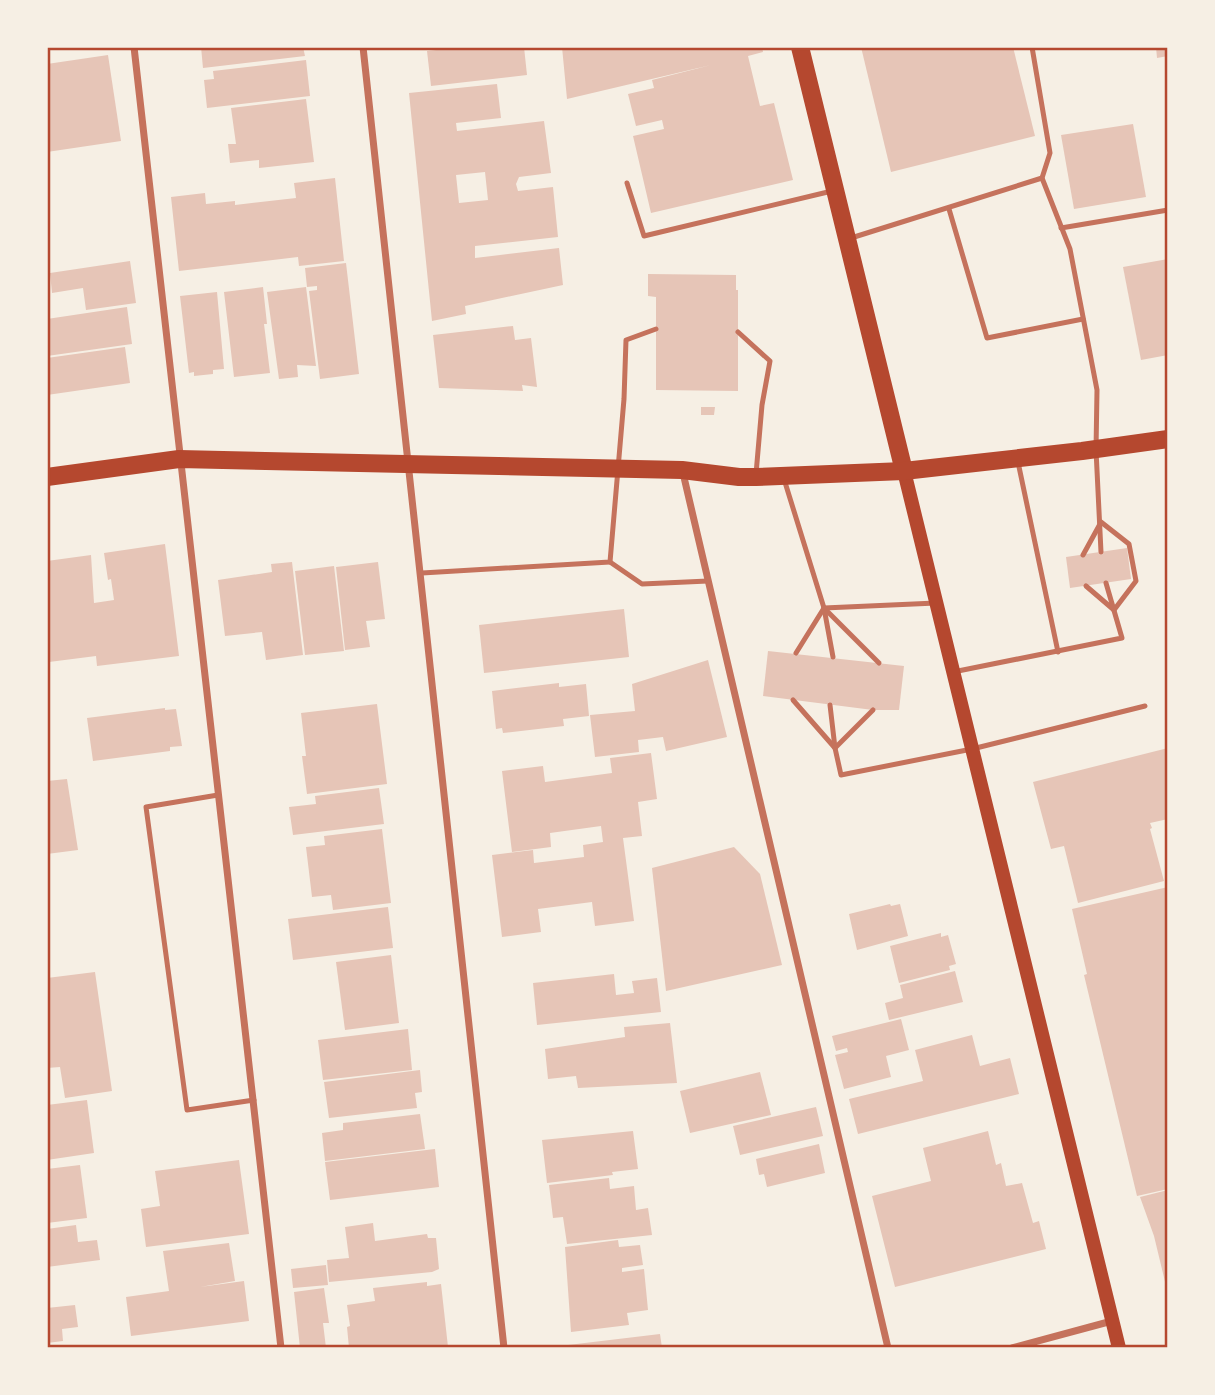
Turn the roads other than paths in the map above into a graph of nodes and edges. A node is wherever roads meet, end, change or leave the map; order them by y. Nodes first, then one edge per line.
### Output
1 (134, 47) edge
2 (363, 47) edge
3 (800, 47) edge
4 (1032, 47) edge
5 (1042, 178) junction
6 (627, 183) dead end
7 (835, 191) junction
8 (949, 209) junction
9 (1168, 210) edge
10 (1061, 228) junction
11 (847, 239) junction
12 (1083, 319) junction
13 (656, 329) dead end
14 (738, 331) dead end
15 (1168, 439) edge
16 (1096, 450) junction
17 (179, 459) junction
18 (1017, 459) junction
19 (410, 465) junction
20 (619, 470) junction
21 (682, 470) junction
22 (904, 471) junction
23 (783, 475) junction
24 (47, 477) edge
25 (756, 477) junction
26 (1101, 522) junction
27 (1101, 552) dead end
28 (1083, 555) dead end
29 (610, 562) junction
30 (422, 573) junction
31 (708, 581) junction
32 (1106, 583) dead end
33 (1086, 586) dead end
34 (936, 603) junction
35 (824, 608) junction
36 (1114, 610) junction
37 (1058, 652) junction
38 (796, 653) dead end
39 (833, 657) dead end
40 (879, 663) dead end
41 (953, 672) junction
42 (793, 700) dead end
43 (830, 705) dead end
44 (1145, 705) dead end
45 (873, 710) dead end
46 (835, 748) junction
47 (972, 750) junction
48 (218, 794) junction
49 (254, 1100) junction
50 (1112, 1321) junction
51 (281, 1348) edge
52 (504, 1348) edge
53 (888, 1348) edge
54 (1012, 1348) edge
55 (1119, 1348) edge

1 - 17 street
2 - 19 street
3 - 7 main road
4 - 5 lane
5 - 8 lane
5 - 10 lane
6 - 7 lane
7 - 11 main road
8 - 11 lane
8 - 12 lane
9 - 10 lane
10 - 12 lane
11 - 22 main road
12 - 16 lane
13 - 20 lane
14 - 25 lane
15 - 16 main road
16 - 18 main road
16 - 26 lane
17 - 19 main road
17 - 24 main road
17 - 48 street
18 - 22 main road
18 - 37 lane
19 - 20 main road
19 - 30 street
20 - 21 main road
20 - 29 lane
21 - 25 main road
21 - 31 street
22 - 23 main road
22 - 34 main road
23 - 25 main road
23 - 35 lane
26 - 27 lane
26 - 28 lane
26 - 36 lane
29 - 30 lane
29 - 31 lane
30 - 52 street
31 - 53 street
32 - 36 lane
33 - 36 lane
34 - 35 lane
34 - 41 main road
35 - 38 lane
35 - 39 lane
35 - 40 lane
36 - 37 lane
37 - 41 lane
41 - 47 main road
42 - 46 lane
43 - 46 lane
44 - 47 lane
45 - 46 lane
46 - 47 lane
47 - 50 main road
48 - 49 street
48 - 49 lane
49 - 51 street
50 - 54 street
50 - 55 main road

